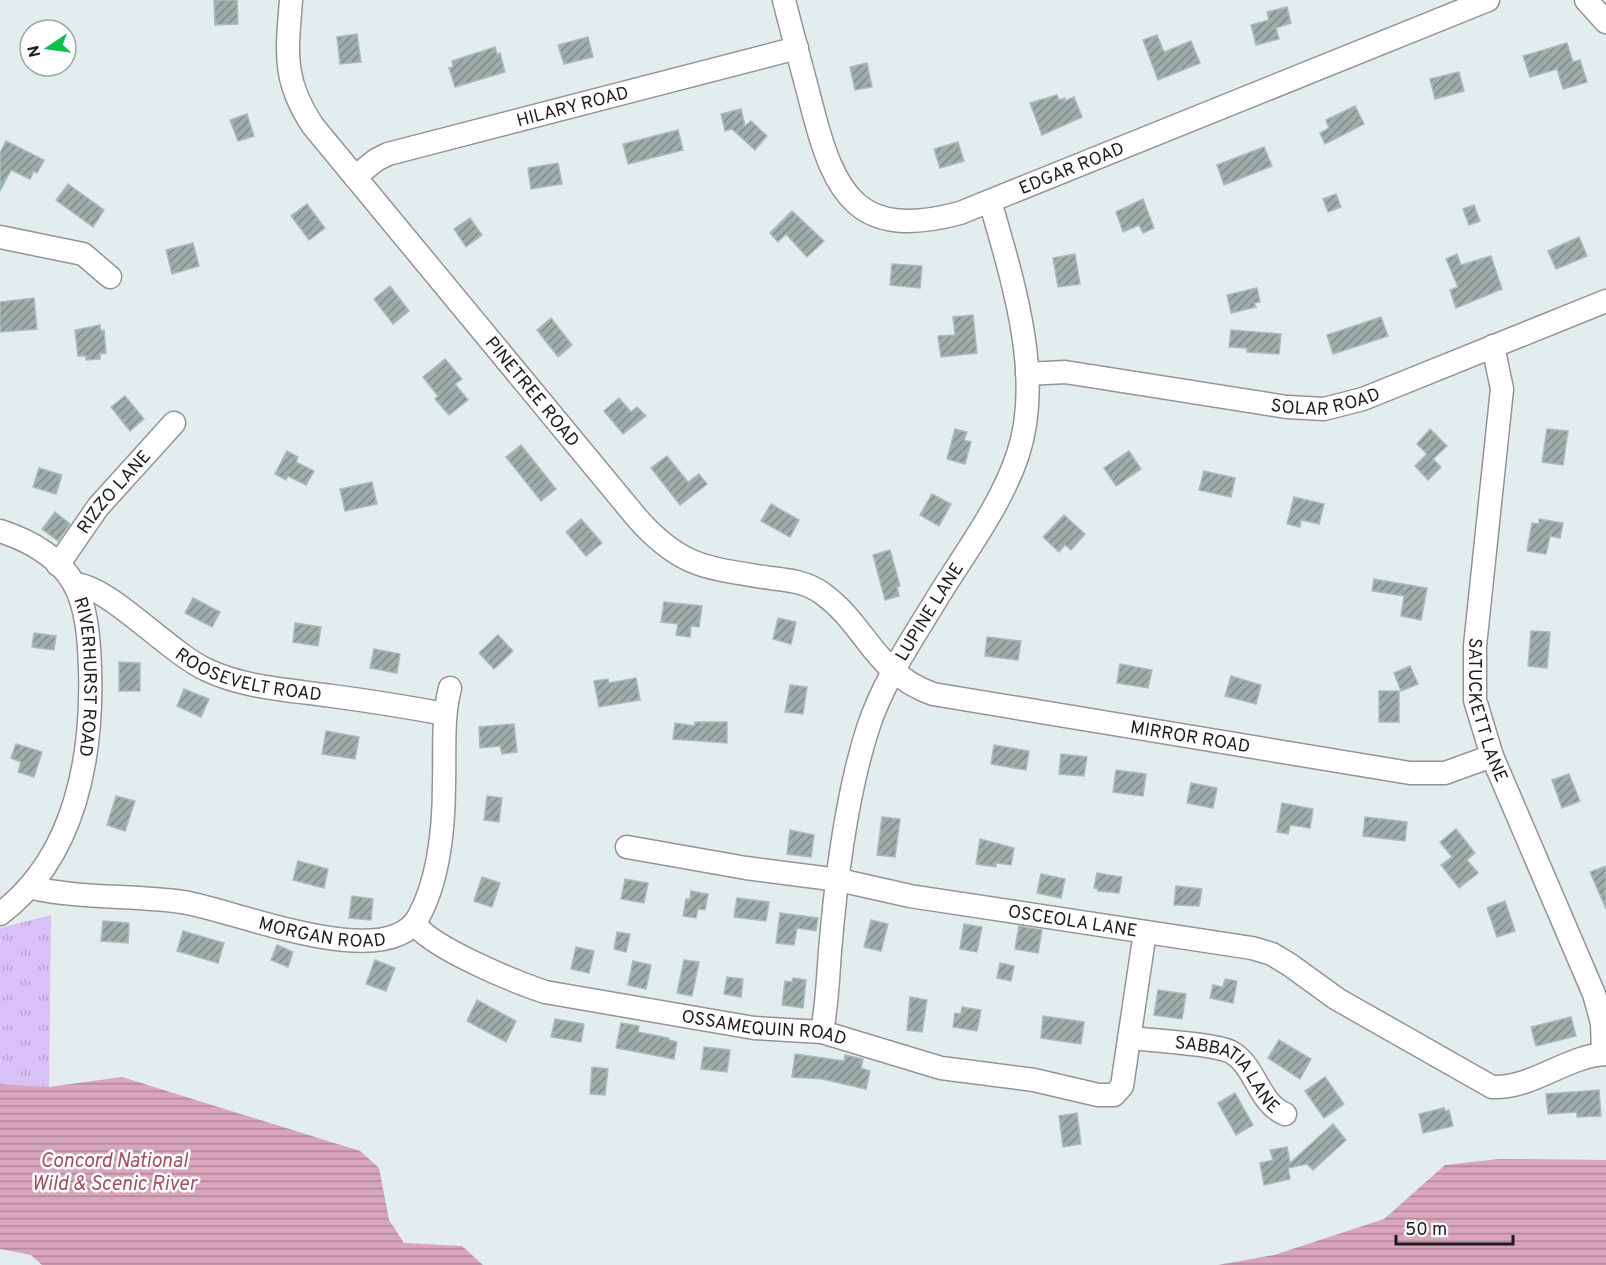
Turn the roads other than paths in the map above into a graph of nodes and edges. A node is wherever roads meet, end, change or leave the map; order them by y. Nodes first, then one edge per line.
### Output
1 (291, 0) edge
2 (784, 0) edge
3 (1488, 0) edge
4 (1586, 0) edge
5 (1606, 22) edge
6 (796, 48) junction
7 (355, 177) junction
8 (990, 201) junction
9 (0, 237) edge
10 (110, 277) dead end
11 (1606, 301) edge
12 (1493, 346) junction
13 (1027, 374) junction
14 (174, 423) dead end
15 (0, 531) edge
16 (58, 565) junction
17 (74, 584) junction
18 (892, 672) junction
19 (450, 688) dead end
20 (445, 714) junction
21 (1492, 756) junction
22 (627, 847) dead end
23 (839, 880) junction
24 (29, 887) junction
25 (0, 914) edge
26 (415, 924) junction
27 (1145, 932) junction
28 (822, 1032) junction
29 (1129, 1038) junction
30 (1605, 1054) edge
31 (1286, 1114) dead end

1 - 7 street, PINETREE ROAD
2 - 6 street, EDGAR ROAD
3 - 8 street, EDGAR ROAD
4 - 5 street
6 - 7 street, HILARY ROAD
6 - 8 street, EDGAR ROAD
7 - 18 street, PINETREE ROAD
8 - 13 street, LUPINE LANE
9 - 10 street
11 - 12 street, SOLAR ROAD
12 - 13 street, SOLAR ROAD
12 - 21 street, SATUCKETT LANE
13 - 18 street, LUPINE LANE
14 - 16 street, RIZZO LANE
15 - 16 street, RIVERHURST ROAD
16 - 17 street, RIVERHURST ROAD
17 - 20 street, ROOSEVELT ROAD
17 - 24 street, RIVERHURST ROAD
18 - 21 street, MIRROR ROAD
18 - 23 street, LUPINE LANE
19 - 20 street, MORGAN ROAD
20 - 26 street, MORGAN ROAD
21 - 30 street, SATUCKETT LANE
22 - 23 street, OSCEOLA LANE
23 - 27 street, OSCEOLA LANE
23 - 28 street, LUPINE LANE
24 - 25 street
24 - 26 street, MORGAN ROAD
26 - 28 street, OSSAMEQUIN ROAD
27 - 29 street
27 - 30 street, OSCEOLA LANE
28 - 29 street, OSSAMEQUIN ROAD
29 - 31 street, SABBATIA LANE

